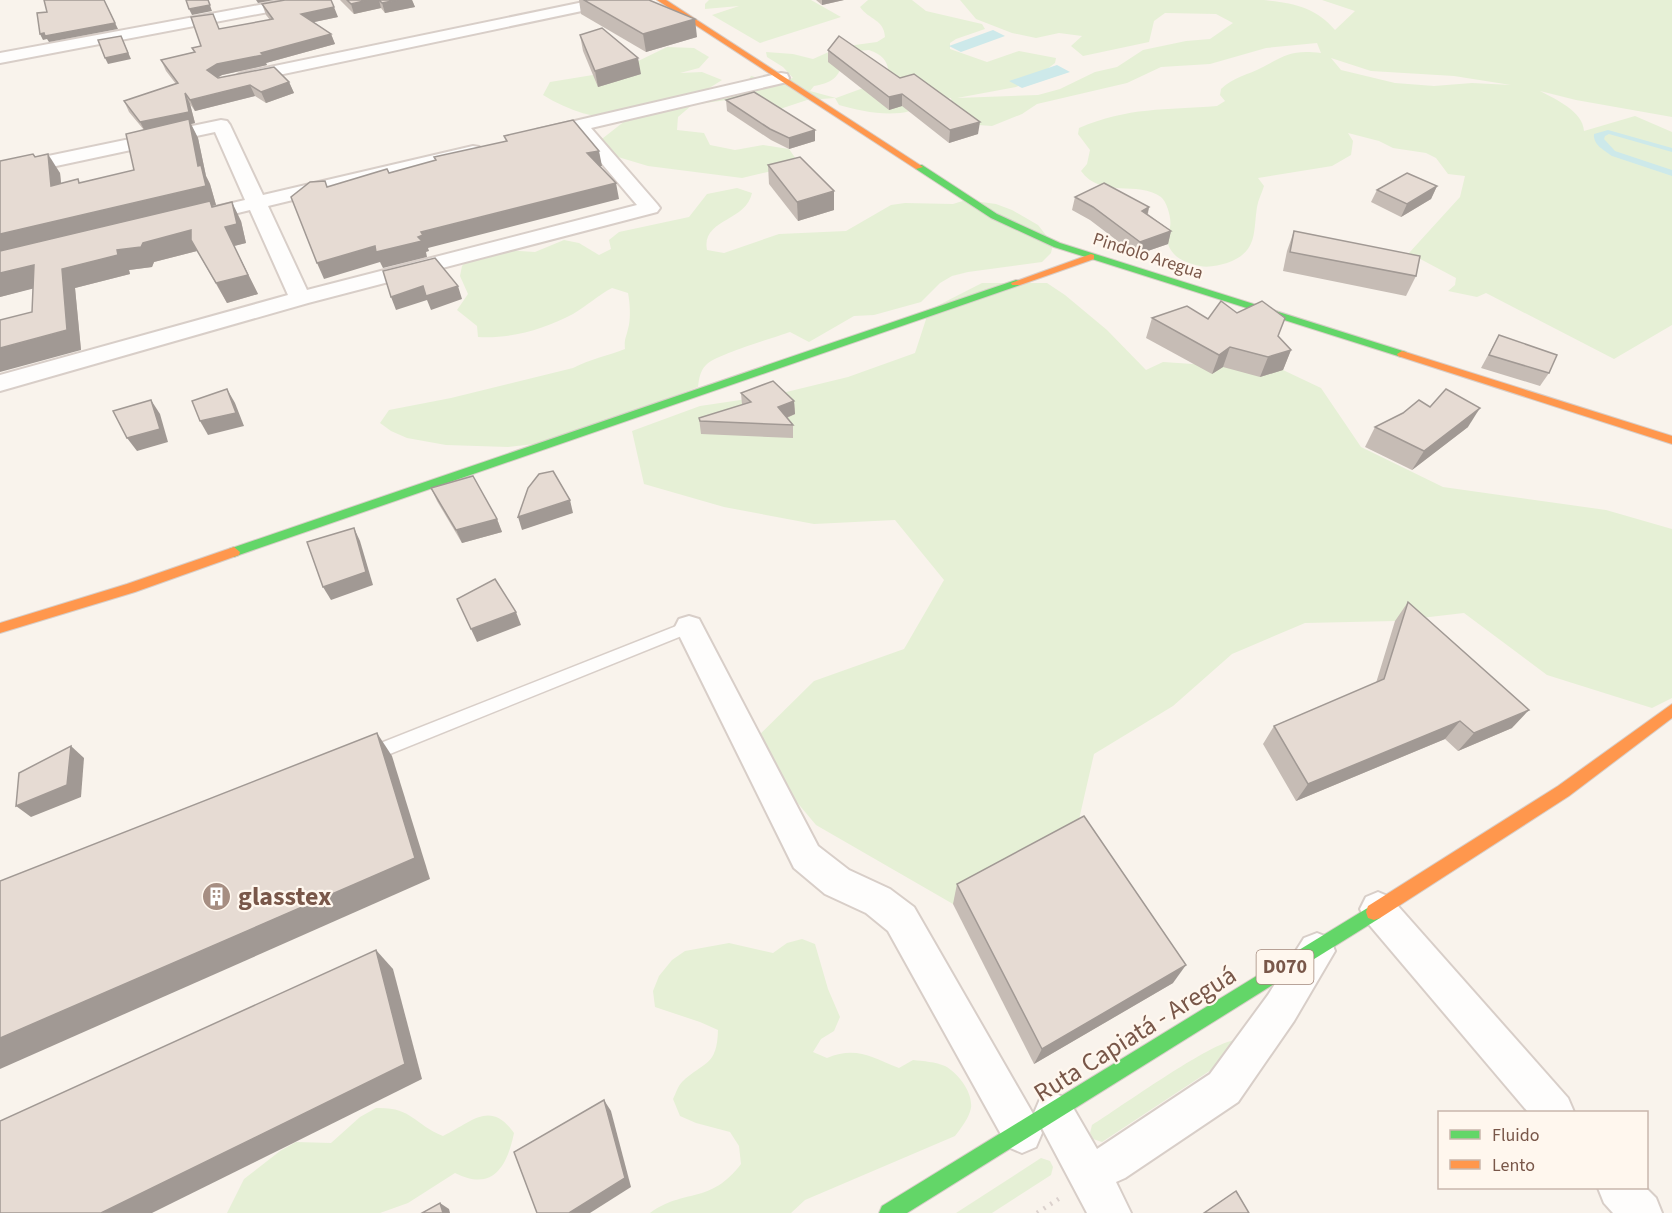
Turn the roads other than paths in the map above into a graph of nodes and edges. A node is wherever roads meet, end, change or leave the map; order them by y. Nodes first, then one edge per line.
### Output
1 (310, 0) edge
2 (615, 0) edge
3 (661, 0) edge
4 (0, 58) edge
5 (781, 78) junction
6 (222, 82) edge
7 (579, 125) junction
8 (522, 139) edge
9 (487, 147) edge
10 (0, 172) edge
11 (256, 203) junction
12 (175, 223) edge
13 (1091, 257) junction
14 (300, 298) junction
15 (0, 382) edge
16 (1672, 440) edge
17 (689, 627) joint
18 (0, 628) edge
19 (1672, 710) edge
20 (356, 760) edge
21 (1378, 909) junction
22 (1322, 944) junction
23 (1552, 1111) edge
24 (1038, 1123) junction
25 (1111, 1164) dead end
26 (1620, 1189) edge
27 (889, 1213) edge
28 (1110, 1213) edge
29 (1641, 1213) edge

1 - 4 street
2 - 6 street
3 - 5 main road, Pindolo Aregua
5 - 7 street
5 - 13 main road, Pindolo Aregua
7 - 8 street
7 - 14 street
9 - 11 street
10 - 11 street
11 - 12 street
11 - 14 street
13 - 16 main road, Pindolo Aregua
13 - 18 main road
14 - 15 street
17 - 20 lane
17 - 24 street
19 - 21 main road, Ruta Capiatá - Areguá / D070
21 - 22 main road, Ruta Capiatá - Areguá / D070
21 - 23 street
22 - 24 main road, Ruta Capiatá - Areguá / D070
22 - 25 street
24 - 27 main road, Ruta Capiatá - Areguá / D070
24 - 28 street
26 - 29 street

